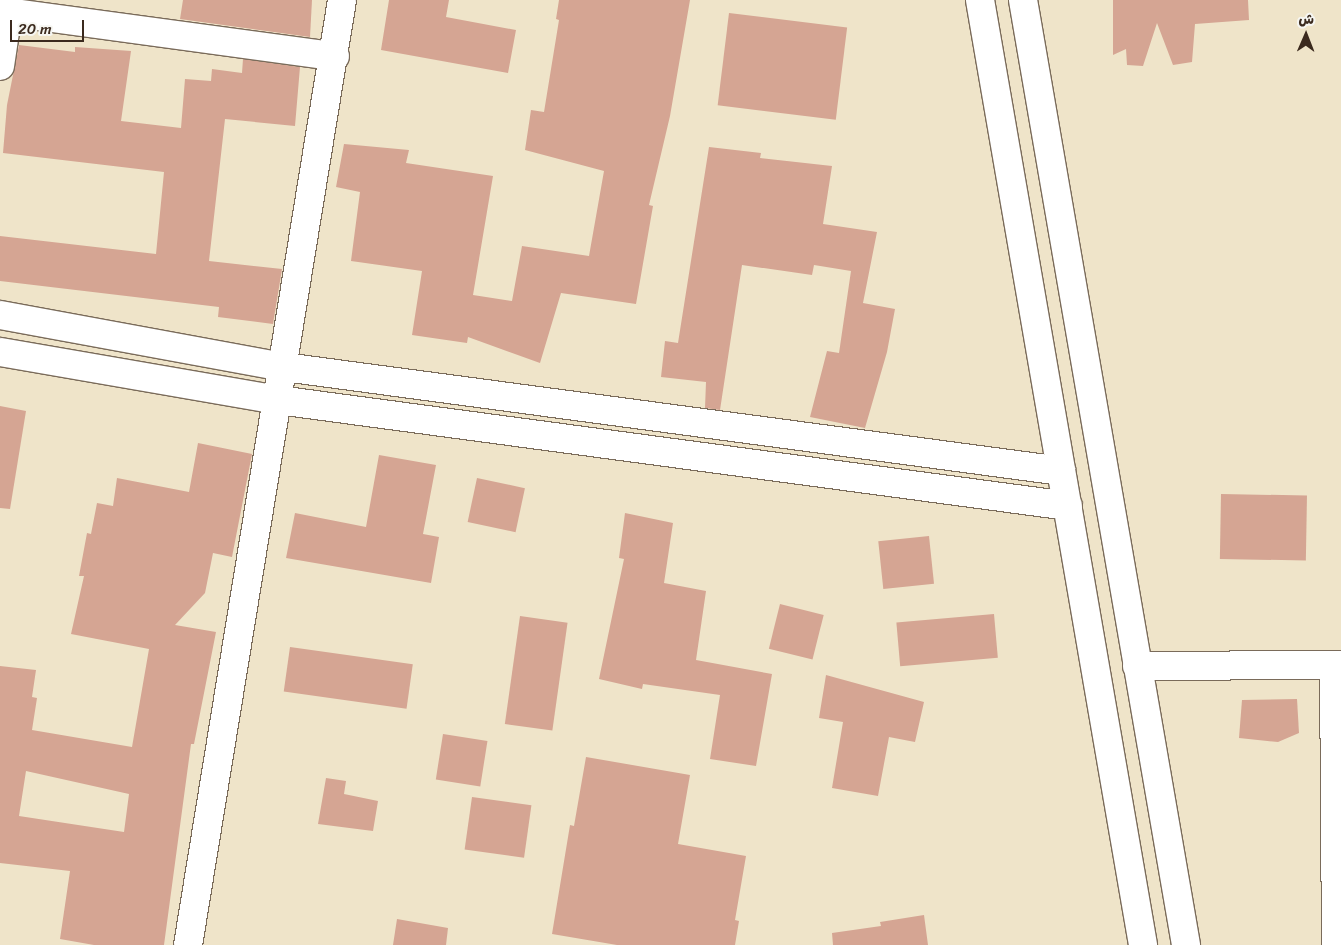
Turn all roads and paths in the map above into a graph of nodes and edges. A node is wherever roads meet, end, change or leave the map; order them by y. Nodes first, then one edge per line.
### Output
1 (342, 0) edge
2 (980, 0) edge
3 (1023, 0) edge
4 (4, 12) edge
5 (1030, 41) junction
6 (988, 47) junction
7 (335, 56) junction
8 (0, 66) edge
9 (0, 315) edge
10 (0, 352) edge
11 (284, 367) junction
12 (278, 400) junction
13 (1062, 471) junction
14 (1068, 506) junction
15 (1338, 665) edge
16 (1137, 666) junction
17 (1338, 864) edge
18 (188, 945) edge
19 (1143, 945) edge
20 (1186, 945) edge
21 (1336, 945) edge

1 - 7 street
2 - 6 street
3 - 5 street
4 - 7 street
4 - 8 street
5 - 6 street
5 - 16 street
6 - 13 street
7 - 11 street
9 - 11 street
10 - 12 street
11 - 12 street
11 - 13 street
12 - 14 street
12 - 18 street
13 - 14 street
14 - 19 street
15 - 16 street
15 - 17 street
16 - 20 street
17 - 21 street

